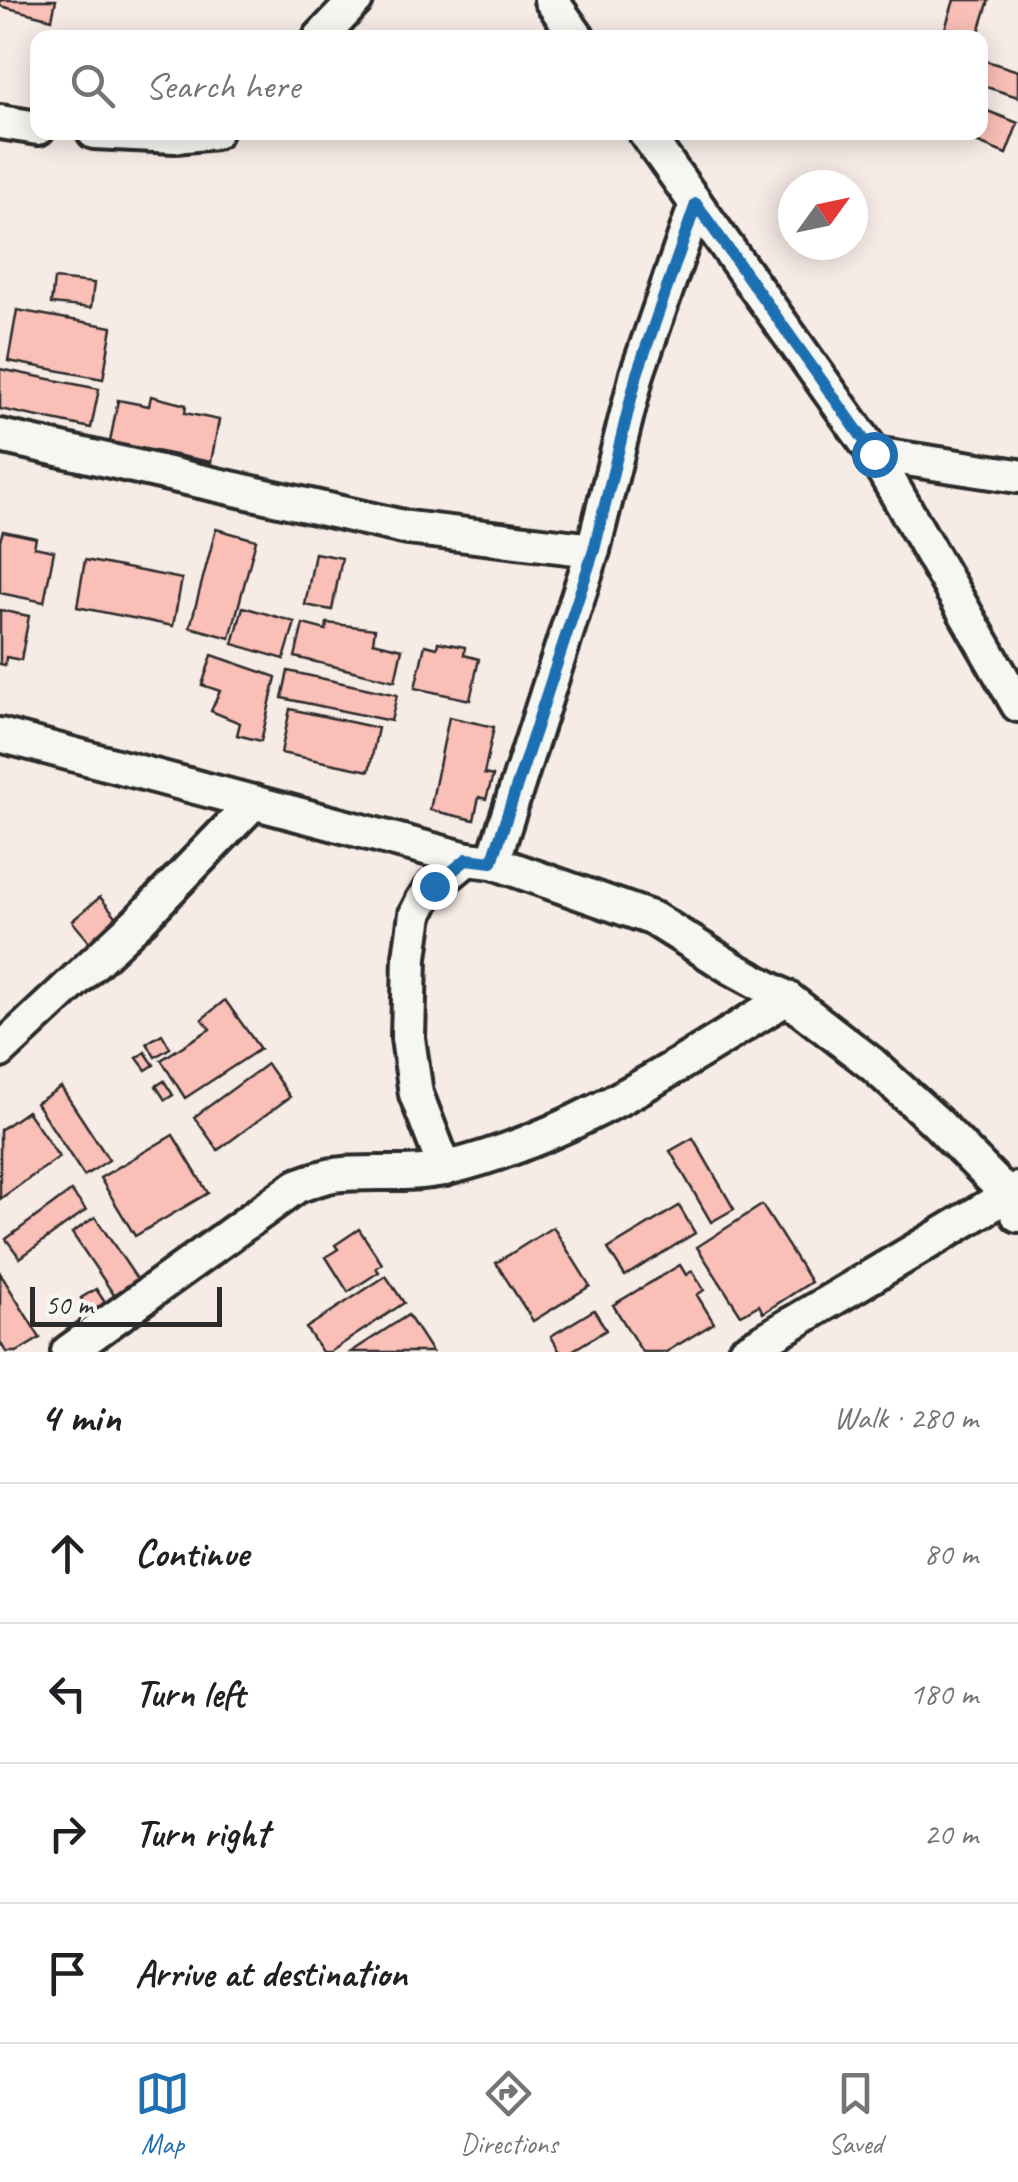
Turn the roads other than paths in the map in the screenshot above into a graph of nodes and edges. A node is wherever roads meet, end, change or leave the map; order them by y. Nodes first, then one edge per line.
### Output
1 (356, 0) edge
2 (551, 0) edge
3 (328, 30) edge
4 (572, 30) edge
5 (0, 122) edge
6 (30, 127) edge
7 (651, 140) edge
8 (696, 204) junction
9 (0, 436) edge
10 (874, 454) junction
11 (1018, 476) edge
12 (594, 550) junction
13 (1018, 705) edge
14 (0, 735) edge
15 (254, 802) junction
16 (480, 860) junction
17 (787, 998) junction
18 (0, 1050) edge
19 (445, 1169) junction
20 (1015, 1200) edge
21 (68, 1352) edge
22 (744, 1352) edge

1 - 3 street
2 - 4 street
5 - 6 street
7 - 8 street
8 - 10 street
8 - 12 street
9 - 12 street
10 - 11 street
10 - 13 street
12 - 16 street
14 - 15 street
15 - 16 street
15 - 18 street
16 - 17 street
16 - 19 street
17 - 19 street
17 - 20 street
19 - 21 street
20 - 22 street

